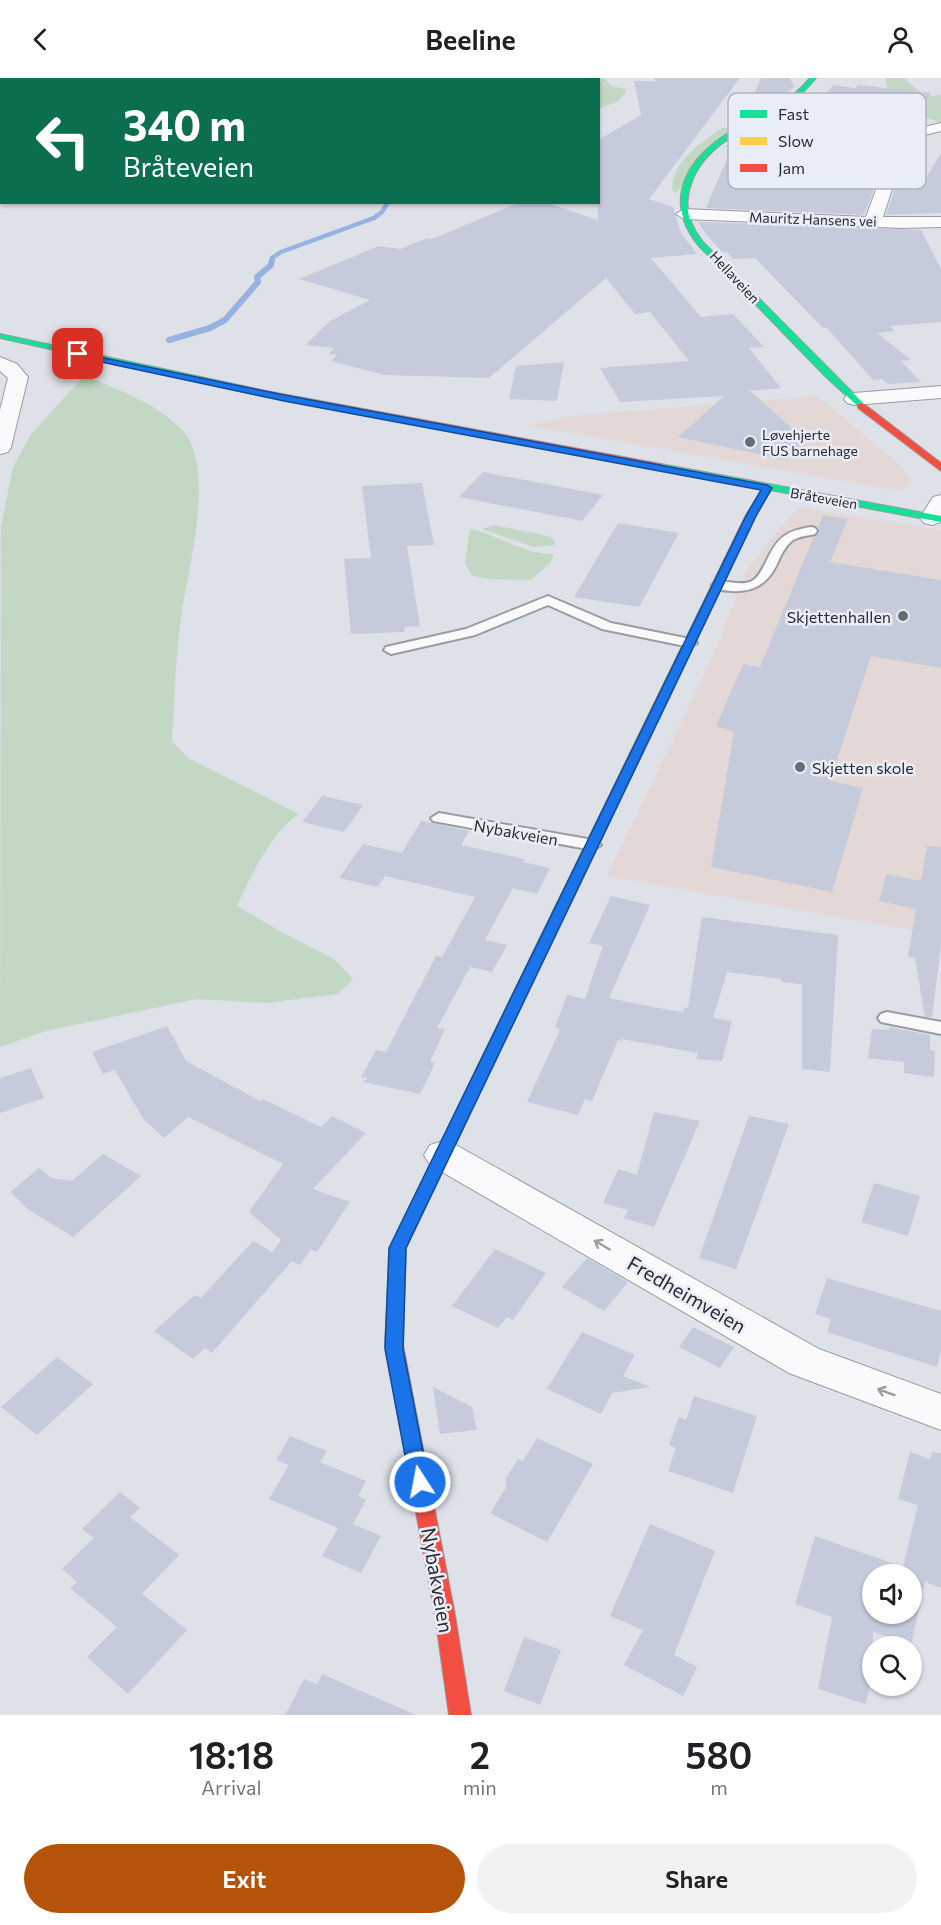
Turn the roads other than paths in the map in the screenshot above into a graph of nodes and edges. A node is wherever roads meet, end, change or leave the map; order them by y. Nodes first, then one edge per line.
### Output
1 (813, 78) edge
2 (802, 93) edge
3 (941, 127) edge
4 (926, 131) edge
5 (728, 137) edge
6 (884, 189) edge
7 (684, 214) junction
8 (873, 222) junction
9 (941, 222) edge
10 (0, 336) edge
11 (21, 341) junction
12 (0, 352) edge
13 (0, 363) edge
14 (941, 392) edge
15 (854, 399) junction
16 (4, 421) edge
17 (0, 447) edge
18 (941, 468) edge
19 (767, 488) junction
20 (938, 513) edge
21 (811, 531) dead end
22 (718, 585) junction
23 (690, 643) junction
24 (390, 650) dead end
25 (439, 818) dead end
26 (593, 845) junction
27 (887, 1018) dead end
28 (941, 1028) edge
29 (443, 1155) junction
30 (941, 1412) edge
31 (460, 1715) edge

1 - 2 street
3 - 4 street
5 - 7 street
6 - 8 street
7 - 8 street, Mauritz Hansens vei
7 - 15 street, Hellaveien
8 - 9 street, Mauritz Hansens vei
10 - 11 street, Bråteveien
11 - 12 street
11 - 19 street, Bråteveien
13 - 16 street
14 - 15 street
15 - 18 street, Hellaveien
16 - 17 street
19 - 20 street, Bråteveien
19 - 22 street, Nybakveien
21 - 22 lane
22 - 23 street, Nybakveien
23 - 24 lane
23 - 26 street, Nybakveien
25 - 26 lane, Nybakveien
26 - 29 street, Nybakveien
27 - 28 lane
30 -> 29 street, Fredheimveien
29 - 31 street, Nybakveien

